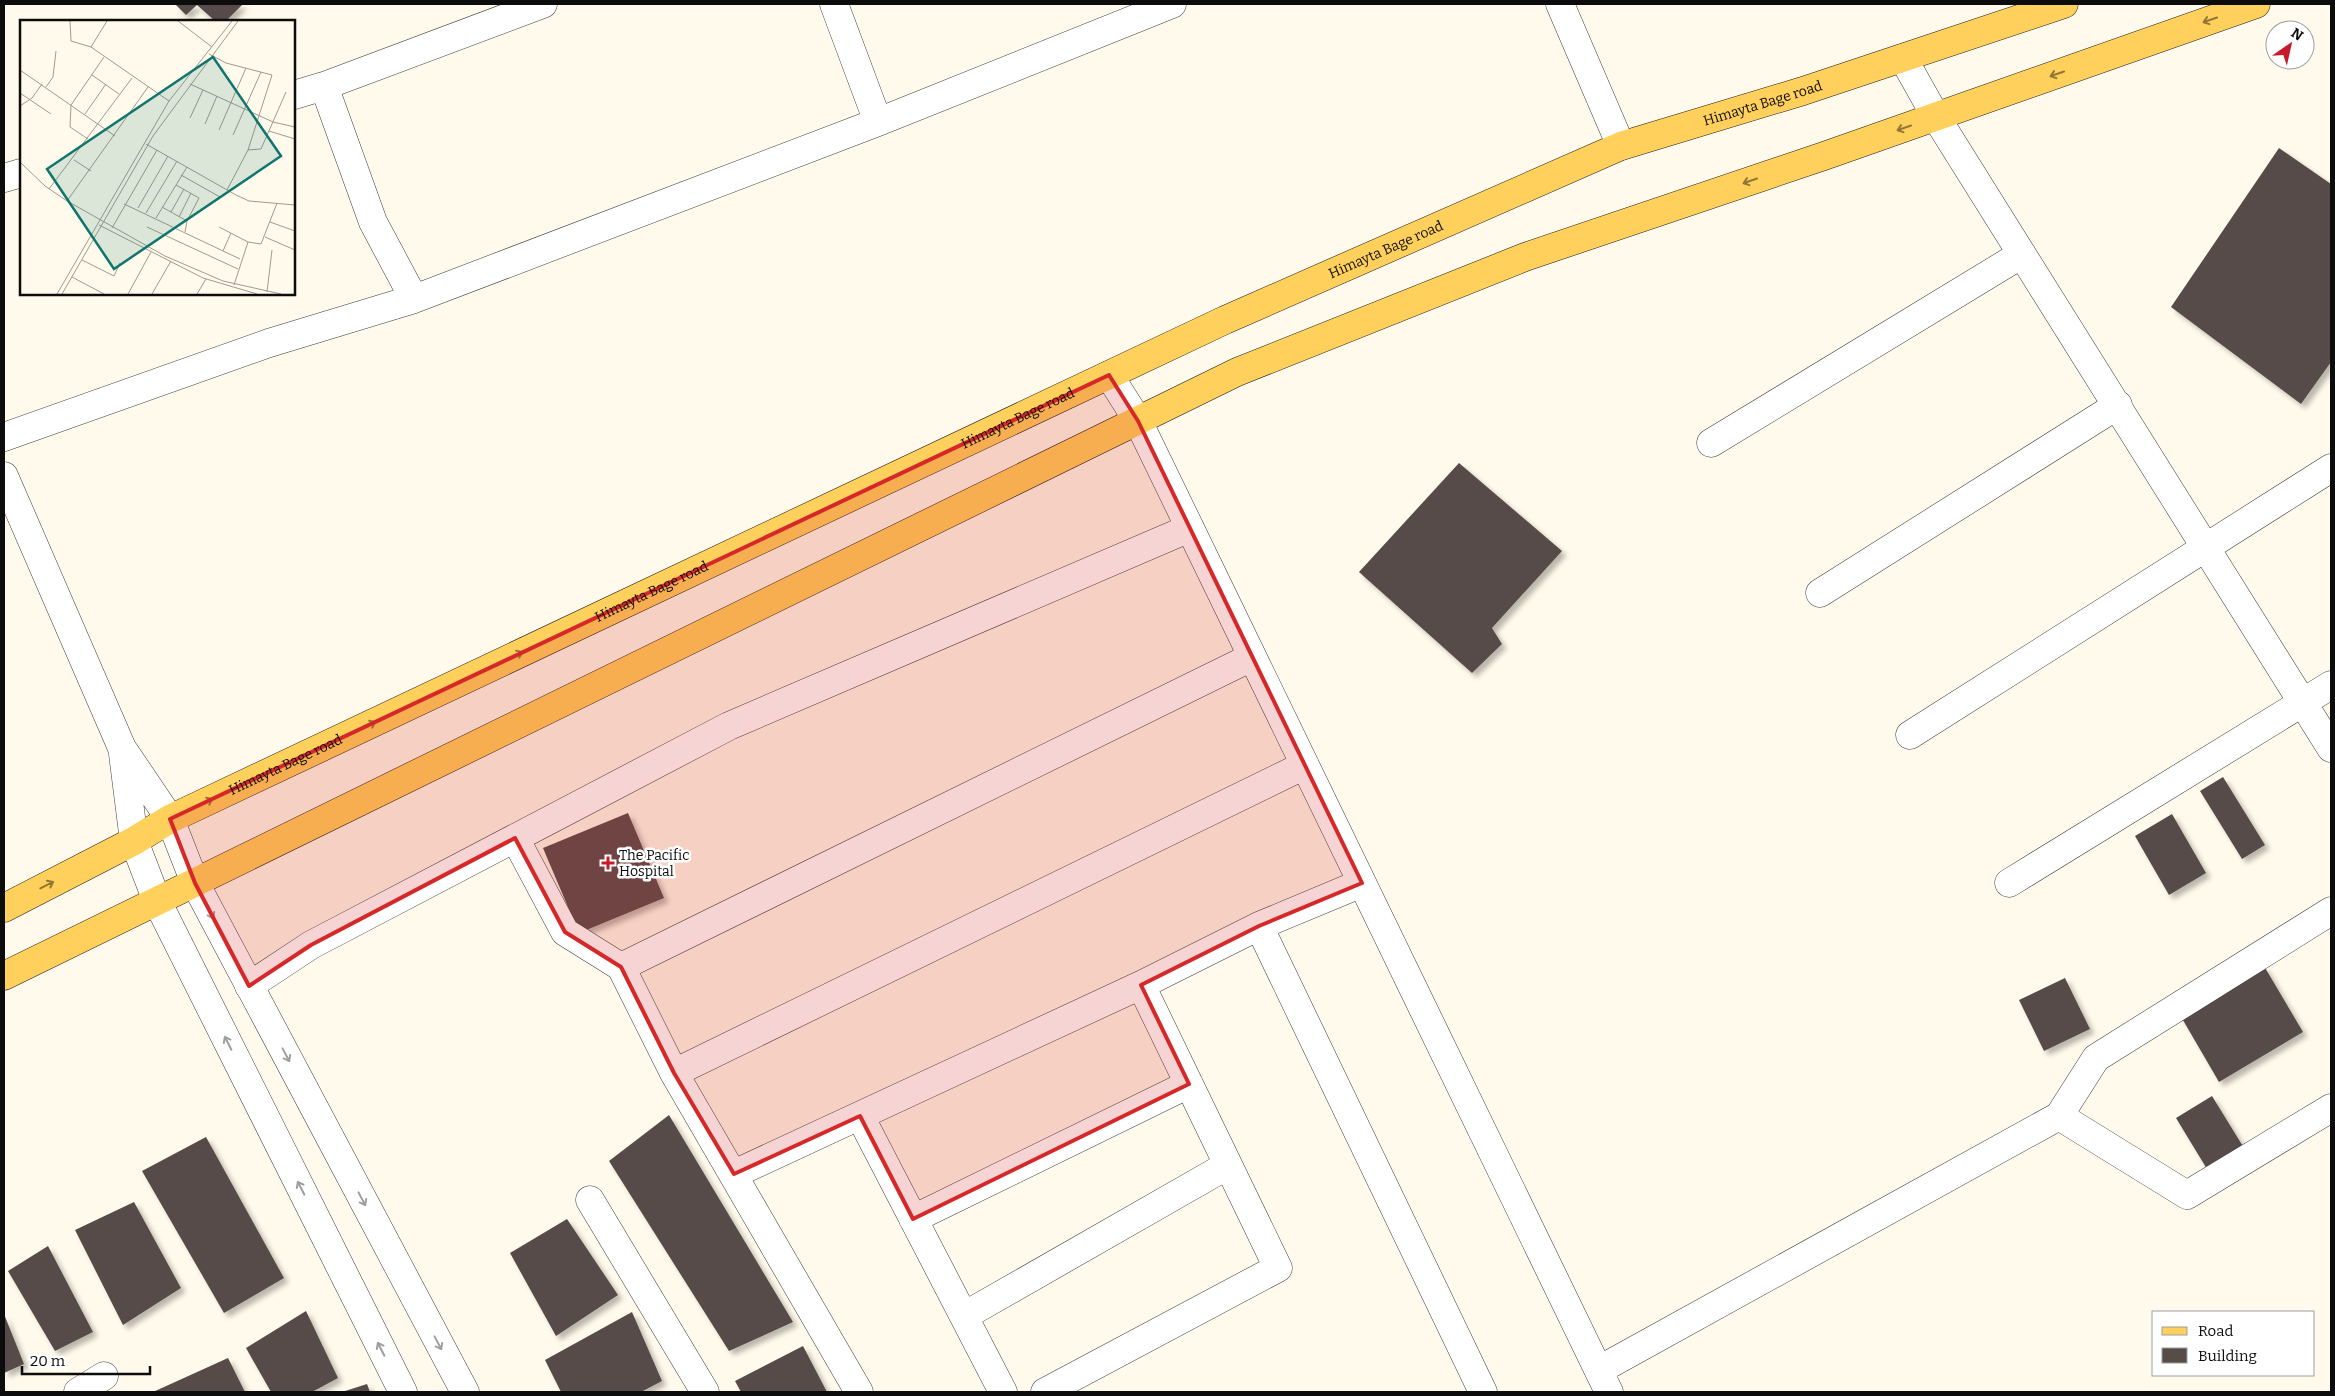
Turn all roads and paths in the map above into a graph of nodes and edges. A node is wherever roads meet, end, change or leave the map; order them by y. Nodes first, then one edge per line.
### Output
1 (543, 4) edge
2 (834, 4) edge
3 (1172, 4) edge
4 (1560, 4) edge
5 (2064, 4) edge
6 (2256, 4) edge
7 (1902, 58) junction
8 (324, 86) junction
9 (295, 95) edge
10 (1936, 117) junction
11 (878, 122) junction
12 (1621, 146) junction
13 (20, 173) edge
14 (4, 178) edge
15 (2022, 254) junction
16 (414, 299) junction
17 (1109, 375) junction
18 (2118, 405) junction
19 (1138, 421) junction
20 (4, 437) edge
21 (1711, 443) dead end
22 (2331, 468) edge
23 (4, 476) edge
24 (1190, 528) junction
25 (2206, 547) junction
26 (1820, 593) dead end
27 (1252, 657) junction
28 (2331, 684) edge
29 (2303, 702) junction
30 (1910, 735) dead end
31 (122, 748) junction
32 (2331, 748) edge
33 (1305, 765) junction
34 (170, 819) junction
35 (515, 838) junction
36 (134, 841) junction
37 (195, 883) junction
38 (1362, 883) junction
39 (2009, 883) dead end
40 (157, 902) junction
41 (4, 908) edge
42 (2331, 911) edge
43 (1258, 926) junction
44 (621, 967) junction
45 (4, 976) edge
46 (1141, 985) junction
47 (249, 986) junction
48 (674, 1073) junction
49 (1189, 1084) junction
50 (2331, 1108) edge
51 (860, 1116) junction
52 (2059, 1116) junction
53 (1228, 1165) junction
54 (734, 1174) junction
55 (590, 1200) dead end
56 (913, 1219) junction
57 (964, 1316) junction
58 (104, 1376) dead end
59 (1604, 1381) edge
60 (78, 1392) edge
61 (403, 1392) edge
62 (464, 1392) edge
63 (705, 1392) edge
64 (859, 1392) edge
65 (1003, 1392) edge
66 (1045, 1392) edge
67 (1483, 1392) edge

1 - 8 street
2 - 11 street
3 - 11 street
4 - 12 street
5 - 7 main road, Himayta Bage road
6 -> 10 main road
7 - 10 street
7 - 12 main road, Himayta Bage road
8 - 9 street
8 - 16 street
10 - 15 street
10 -> 19 main road
11 - 16 street
12 - 17 main road, Himayta Bage road
13 - 14 street
15 - 18 street
15 - 21 street
16 - 20 street
17 - 19 street
34 -> 17 main road, Himayta Bage road
18 - 25 street
18 - 26 street
19 - 24 street
19 - 37 main road
22 - 25 street
23 - 31 street
24 - 27 street
24 - 35 street
25 - 29 street
25 - 30 street
27 - 33 street
27 - 44 street
28 - 29 street
29 - 32 street
29 - 39 street
31 - 34 street
31 - 36 street
33 - 38 street
33 - 48 street
34 - 36 main road, Himayta Bage road
34 - 37 street
35 - 44 street
35 - 47 street
36 - 40 street
41 -> 36 main road, Himayta Bage road
37 - 40 main road
37 -> 47 street
38 - 43 street
38 - 59 street
40 - 45 main road
61 -> 40 street
42 - 52 street
43 - 46 street
43 - 67 street
44 - 48 street
46 - 49 street
46 - 51 street
47 -> 62 street
48 - 54 street
49 - 53 street
49 - 56 street
50 - 52 street
51 - 54 street
51 - 56 street
52 - 59 street
53 - 57 street
53 - 66 street
54 - 64 street
55 - 63 street
56 - 57 street
57 - 65 street
58 - 60 street

